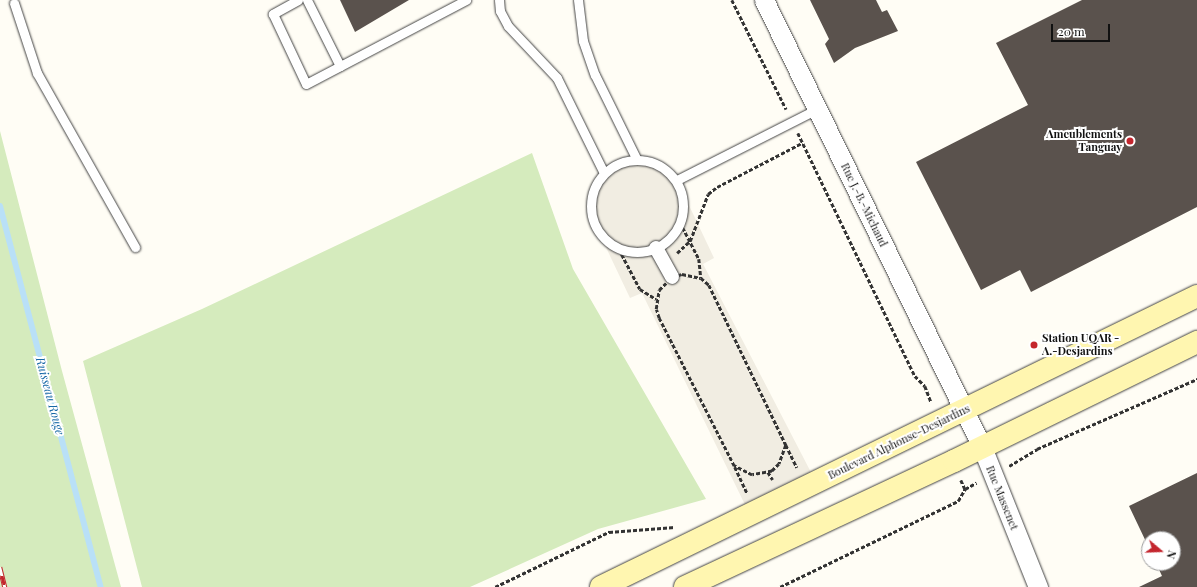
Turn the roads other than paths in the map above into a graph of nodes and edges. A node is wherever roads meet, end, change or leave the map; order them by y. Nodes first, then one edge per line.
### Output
1 (298, 0) edge
2 (307, 0) edge
3 (466, 0) edge
4 (499, 0) edge
5 (578, 0) edge
6 (764, 0) edge
7 (14, 3) dead end
8 (340, 66) junction
9 (817, 109) junction
10 (636, 158) junction
11 (604, 173) junction
12 (677, 180) junction
13 (136, 247) dead end
14 (659, 254) junction
15 (672, 278) road end
16 (1197, 296) edge
17 (1197, 342) edge
18 (965, 410) junction
19 (982, 447) junction
20 (601, 587) edge
21 (685, 587) edge
22 (1038, 587) edge

1 - 8 lane
2 - 8 lane
3 - 8 lane
4 - 11 lane
5 - 10 lane
6 - 9 street, Rue J.-B.-Michaud
7 - 13 lane
9 - 12 lane
9 - 18 street, Rue J.-B.-Michaud
10 - 11 lane
10 - 12 lane
11 - 14 lane
12 - 14 lane
14 - 15 street
16 - 18 main road, Boulevard Alphonse-Desjardins
17 - 19 main road
18 - 19 street, Rue Massenet
18 - 20 main road, Boulevard Alphonse-Desjardins
19 - 21 main road
19 - 22 street, Rue Massenet

